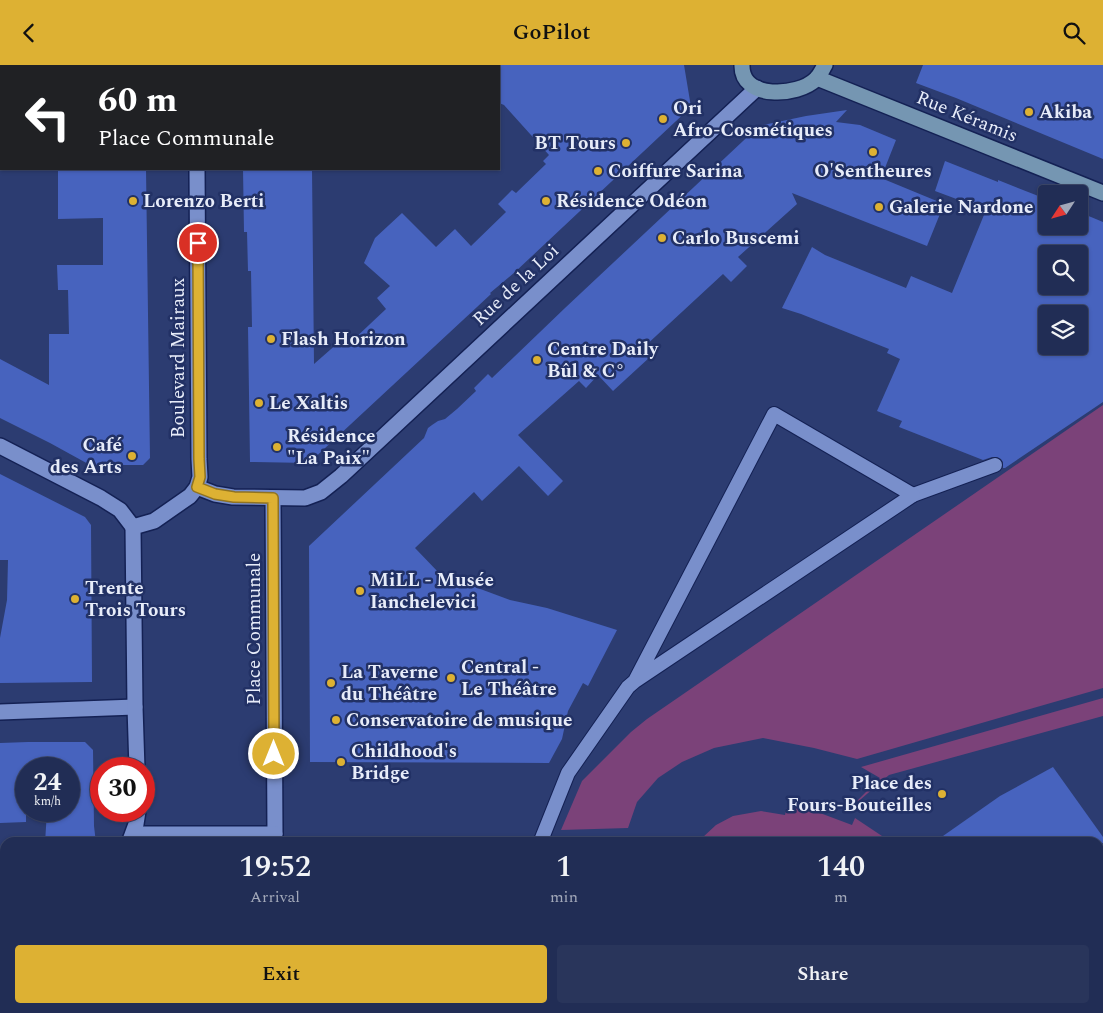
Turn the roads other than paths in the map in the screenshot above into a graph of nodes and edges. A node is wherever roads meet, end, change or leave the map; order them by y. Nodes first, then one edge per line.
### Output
1 (742, 65) edge
2 (821, 72) edge
3 (757, 88) junction
4 (197, 170) edge
5 (1103, 193) edge
6 (0, 446) edge
7 (995, 465) dead end
8 (197, 487) junction
9 (913, 495) junction
10 (273, 498) junction
11 (134, 527) junction
12 (635, 681) junction
13 (135, 707) junction
14 (0, 713) edge
15 (137, 757) edge
16 (135, 822) edge
17 (131, 837) edge
18 (278, 837) edge
19 (542, 837) edge

1 - 3 street
2 - 3 street
2 - 5 street, Rue Kéramis
3 - 10 street, Rue de la Loi
4 - 8 street, Boulevard Mairaux
6 - 11 street
7 - 9 lane
8 - 10 street
8 - 11 street
9 - 12 lane
9 - 12 lane
10 - 18 street, Place Communale
11 - 13 street
12 - 19 lane
13 - 14 street
13 - 15 street
16 - 17 street, Place Communale

